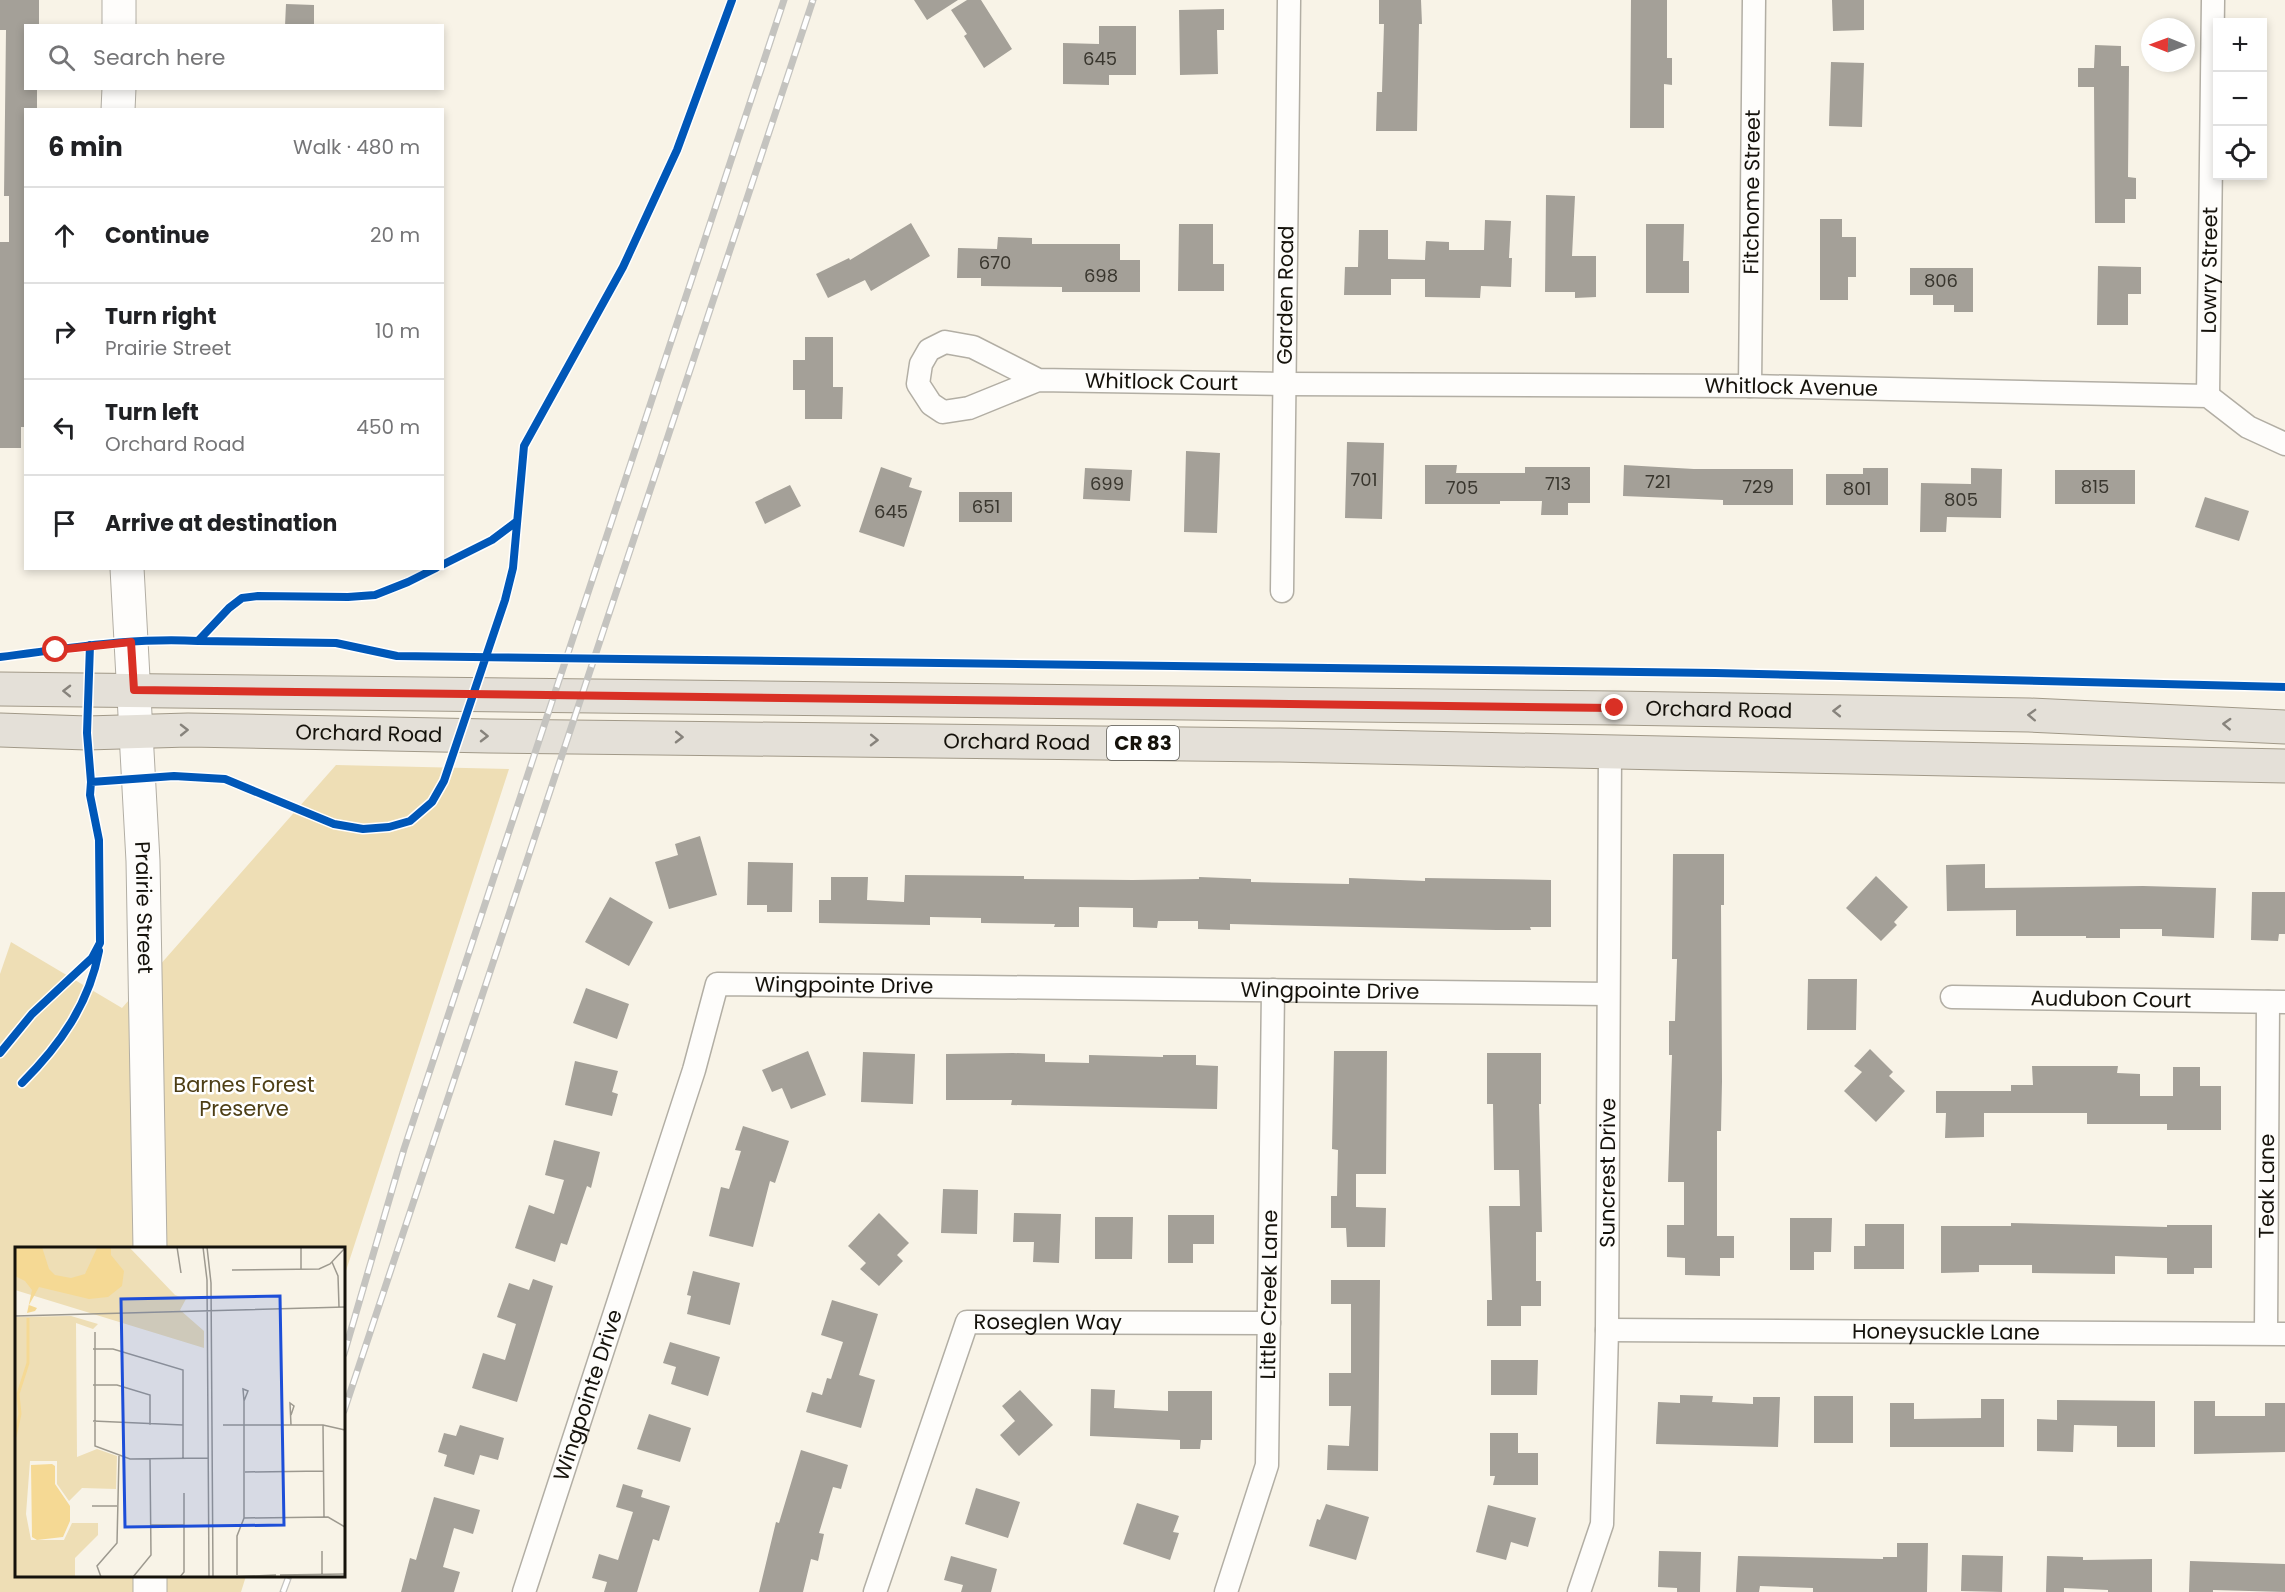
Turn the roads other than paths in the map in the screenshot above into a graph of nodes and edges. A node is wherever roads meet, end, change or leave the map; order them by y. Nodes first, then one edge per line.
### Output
1 (119, 0) edge
2 (1289, 0) edge
3 (1754, 0) edge
4 (2212, 0) edge
5 (119, 24) edge
6 (118, 90) edge
7 (118, 108) edge
8 (1038, 380) junction
9 (1285, 384) junction
10 (1750, 386) junction
11 (2208, 396) junction
12 (2285, 444) edge
13 (127, 570) edge
14 (1282, 591) dead end
15 (0, 689) edge
16 (134, 690) junction
17 (2285, 727) edge
18 (0, 730) edge
19 (136, 732) junction
20 (1610, 751) junction
21 (2285, 766) edge
22 (1273, 990) junction
23 (1608, 994) junction
24 (1952, 998) dead end
25 (2277, 1002) edge
26 (150, 1247) edge
27 (1269, 1323) junction
28 (1607, 1330) junction
29 (2276, 1334) edge
30 (524, 1592) edge
31 (875, 1592) edge
32 (1226, 1592) edge
33 (1580, 1592) edge

1 - 5 street
2 - 9 street, Garden Road
3 - 10 street, Fitchome Street
4 - 11 street, Lowry Street
6 - 7 street
8 - 8 street, Whitlock Court
8 - 9 street, Whitlock Court
9 - 10 street, Whitlock Avenue
9 - 14 street, Garden Road
10 - 11 street, Whitlock Avenue
11 - 12 street
13 - 16 street, Prairie Street
16 -> 15 main road, Orchard Road / CR 83
17 -> 16 main road, Orchard Road / CR 83
16 - 19 street, Prairie Street
18 - 19 main road, Orchard Road / CR 83
19 -> 20 main road, Orchard Road / CR 83
19 - 26 street, Prairie Street
20 - 21 main road, Orchard Road / CR 83
20 - 23 street, Suncrest Drive
22 - 23 street, Wingpointe Drive
22 - 27 street, Little Creek Lane
22 - 30 street, Wingpointe Drive
23 - 28 street, Suncrest Drive
24 - 25 street, Audubon Court
25 - 29 street, Teak Lane
27 - 31 street, Roseglen Way
27 - 32 street, Little Creek Lane
28 - 29 street, Honeysuckle Lane
28 - 33 street, Suncrest Drive

